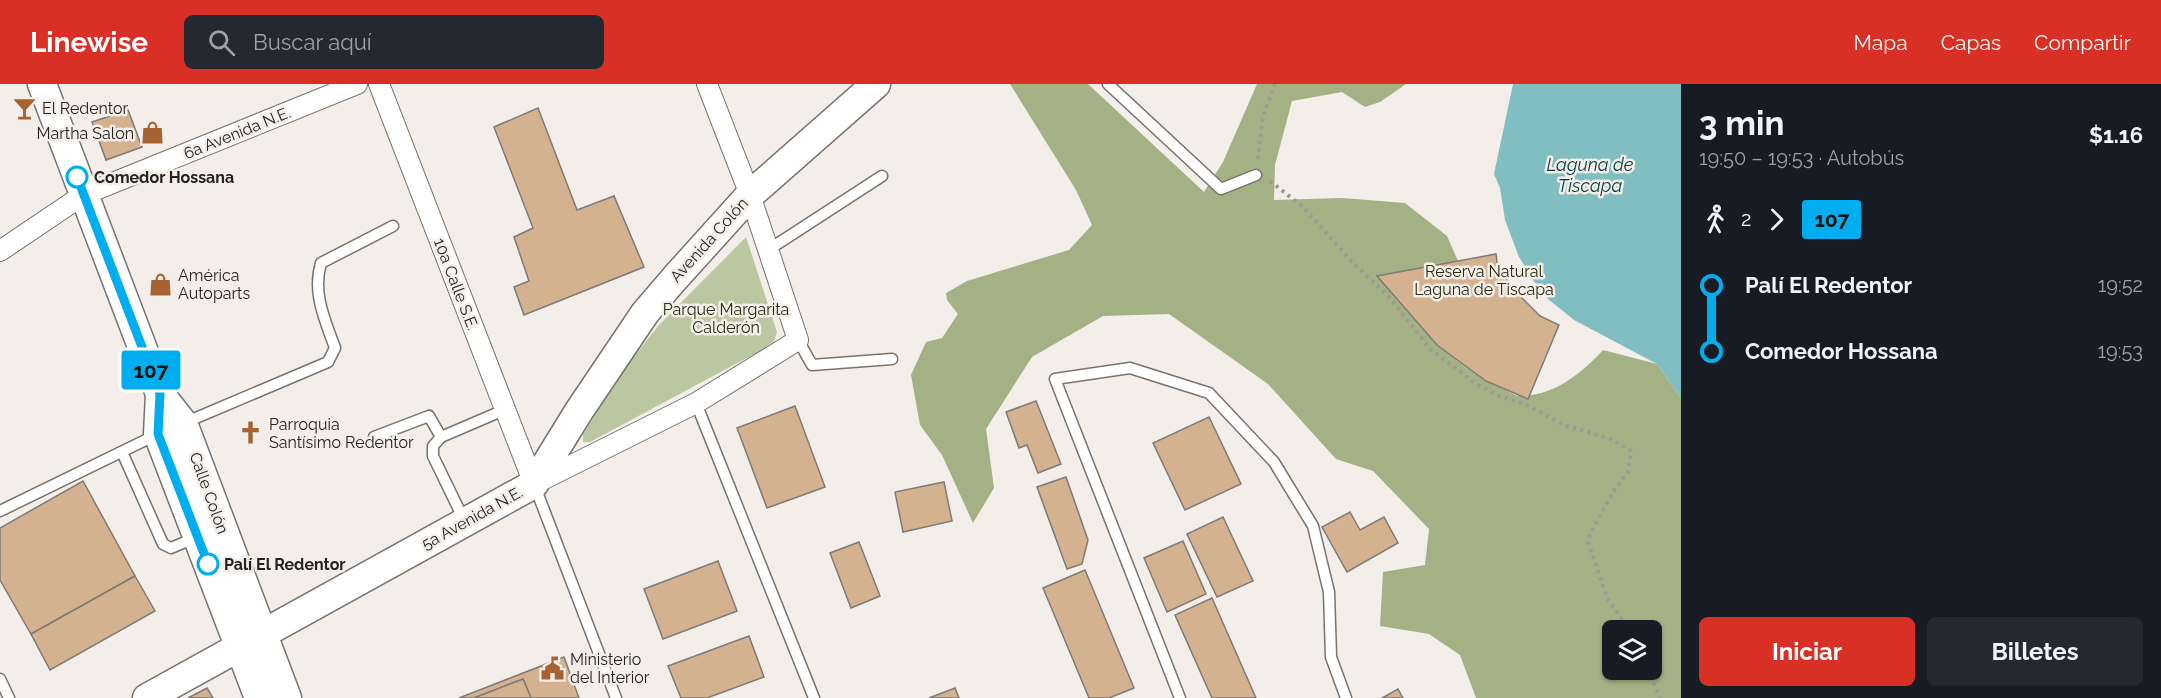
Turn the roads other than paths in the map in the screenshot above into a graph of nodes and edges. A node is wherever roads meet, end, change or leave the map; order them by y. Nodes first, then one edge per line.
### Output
1 (42, 84) edge
2 (357, 84) edge
3 (379, 84) edge
4 (707, 84) edge
5 (876, 84) edge
6 (1108, 84) edge
7 (1256, 175) road end
8 (882, 176) dead end
9 (83, 195) junction
10 (750, 195) junction
11 (393, 226) dead end
12 (0, 250) edge
13 (768, 250) junction
14 (798, 340) junction
15 (892, 359) dead end
16 (696, 403) junction
17 (504, 410) junction
18 (170, 429) junction
19 (441, 436) junction
20 (374, 437) dead end
21 (122, 452) junction
22 (534, 484) junction
23 (0, 511) edge
24 (465, 522) junction
25 (198, 537) junction
26 (251, 642) junction
27 (0, 679) edge
28 (9, 698) edge
29 (147, 698) edge
30 (259, 698) edge
31 (287, 698) edge
32 (616, 698) edge
33 (814, 698) edge
34 (1180, 698) edge
35 (1346, 698) edge

1 - 9 main road, Calle Colón
2 - 9 street, 6a Avenida N.E.
3 - 17 street, 10a Calle S.E.
4 - 10 street
5 - 10 main road, Avenida Colón
6 - 7 lane
8 - 13 lane
9 - 12 street, 6a Avenida N.E.
9 - 18 main road, Calle Colón
10 - 13 street
10 - 22 main road, Avenida Colón
11 - 18 lane
13 - 14 street
14 - 15 lane
14 - 16 street, 5a Avenida N.E.
16 - 22 street, 5a Avenida N.E.
16 - 33 lane
17 - 19 lane
17 - 22 street, 10a Calle S.E.
18 - 21 lane
18 - 25 main road, Calle Colón
18 - 26 main road, Calle Colón
19 - 20 lane
19 - 24 lane
21 - 23 lane
21 - 25 lane
22 - 24 main road, 5a Avenida N.E.
22 - 32 lane
24 - 26 main road, 5a Avenida N.E.
25 - 26 main road, Calle Colón
26 - 29 main road, 5a Avenida N.E.
26 - 30 main road, Calle Colón
26 - 31 main road, Calle Colón
27 - 28 lane
34 - 35 lane

